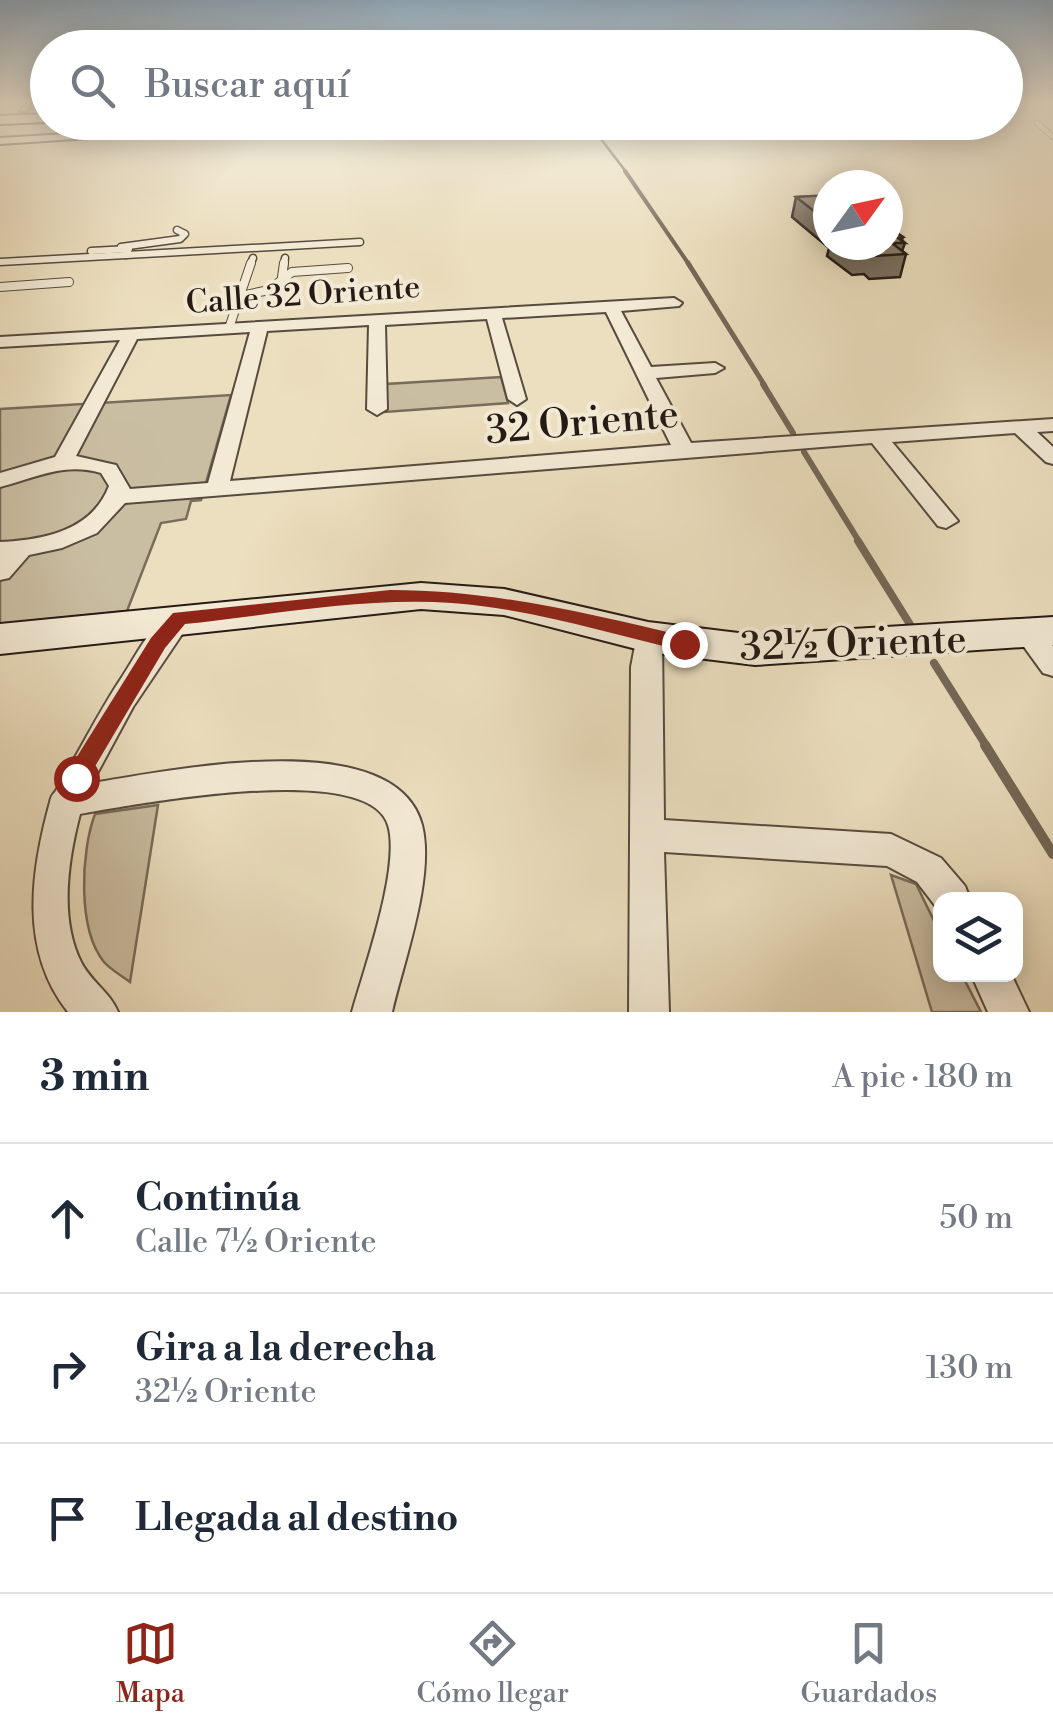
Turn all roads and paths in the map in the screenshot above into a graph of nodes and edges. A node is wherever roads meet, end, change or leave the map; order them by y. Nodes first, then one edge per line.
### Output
1 (177, 230) dead end
2 (360, 242) dead end
3 (123, 251) junction
4 (253, 258) dead end
5 (285, 258) dead end
6 (0, 261) edge
7 (348, 268) dead end
8 (282, 277) junction
9 (69, 282) dead end
10 (0, 287) edge
11 (241, 296) junction
12 (674, 303) dead end
13 (610, 306) junction
14 (492, 313) junction
15 (377, 319) junction
16 (260, 327) junction
17 (229, 328) junction
18 (131, 334) junction
19 (0, 343) edge
20 (715, 368) dead end
21 (645, 373) junction
22 (517, 400) dead end
23 (377, 409) dead end
24 (1053, 425) edge
25 (1020, 427) junction
26 (877, 437) junction
27 (684, 450) junction
28 (1053, 458) edge
29 (63, 462) junction
30 (0, 481) edge
31 (217, 489) junction
32 (118, 497) junction
33 (946, 521) dead end
34 (10, 550) edge
35 (0, 572) edge
36 (180, 618) junction
37 (1040, 632) edge
38 (648, 637) junction
39 (0, 639) edge
40 (1053, 665) edge
41 (66, 802) junction
42 (646, 834) junction
43 (946, 892) edge
44 (994, 982) edge
45 (90, 1006) edge
46 (372, 1012) edge
47 (649, 1012) edge
48 (1009, 1012) edge

1 - 3 lane
2 - 3 lane
3 - 6 lane
4 - 11 lane
5 - 8 lane
7 - 8 lane
8 - 11 lane
9 - 10 lane
11 - 17 lane
12 - 13 street, Calle 32 Oriente
13 - 14 street, Calle 32 Oriente
13 - 21 street
14 - 15 street, Calle 32 Oriente
14 - 22 street
15 - 16 street, Calle 32 Oriente
15 - 23 street
16 - 17 street, Calle 32 Oriente
16 - 31 street
17 - 18 street, Calle 32 Oriente
18 - 19 street, Calle 32 Oriente
18 - 29 street
20 - 21 street
21 - 27 street
24 - 25 street, 32 Oriente
25 - 26 street, 32 Oriente
25 - 28 street
26 - 27 street, 32 Oriente
26 - 33 street
27 - 31 street, 32 Oriente
29 - 30 street
29 - 32 street
31 - 32 street, 32 Oriente
32 - 34 street
34 - 35 street
36 - 38 street, 32½ Oriente
36 - 39 street, 32½ Oriente
36 - 41 street
37 - 38 street, 32½ Oriente
37 - 40 street
38 - 42 street
41 - 45 street
41 - 46 street
42 - 43 street
42 - 47 street
44 - 48 street

